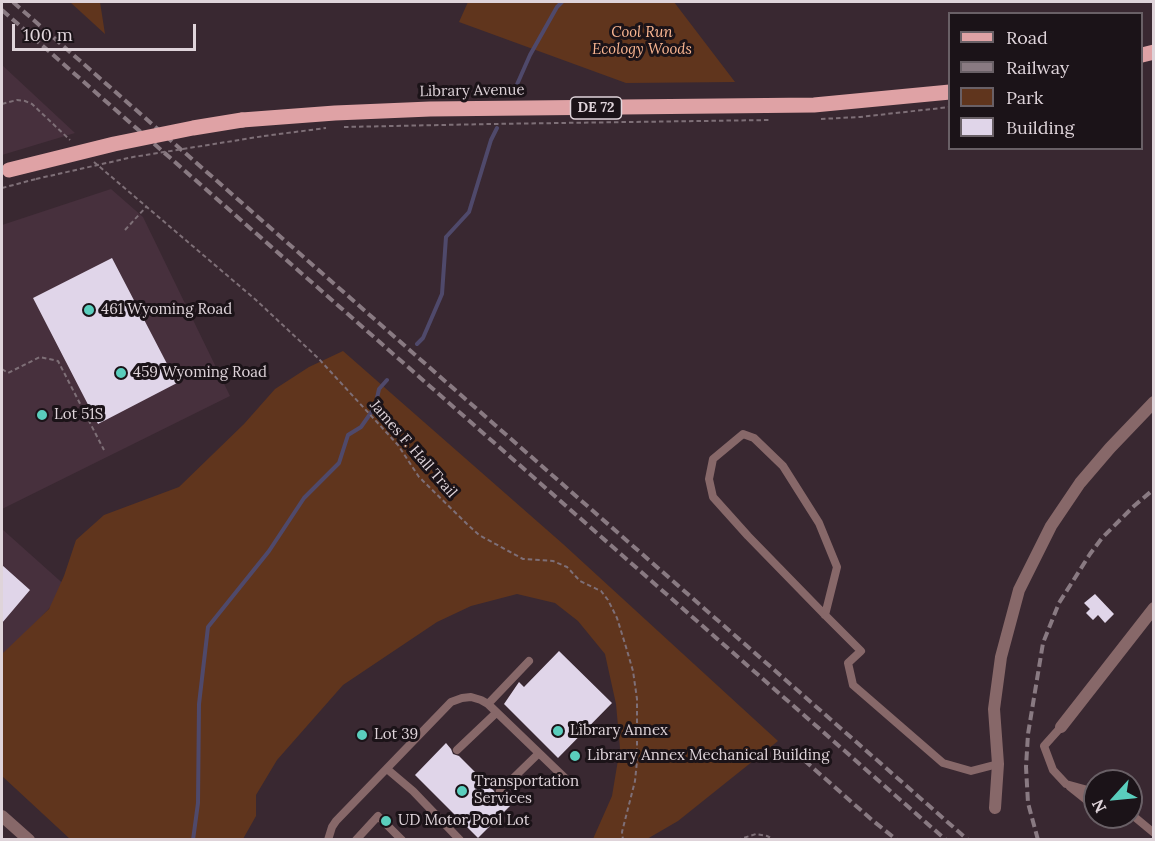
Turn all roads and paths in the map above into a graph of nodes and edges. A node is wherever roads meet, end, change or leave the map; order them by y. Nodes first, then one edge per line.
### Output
1 (948, 92) edge
2 (948, 107) edge
3 (813, 119) dead end
4 (773, 120) dead end
5 (333, 128) dead end
6 (344, 128) dead end
7 (5, 171) edge
8 (2, 188) edge
9 (124, 230) dead end
10 (2, 369) edge
11 (1154, 402) edge
12 (104, 450) dead end
13 (1154, 608) edge
14 (825, 615) junction
15 (529, 661) dead end
16 (488, 704) junction
17 (496, 712) junction
18 (1060, 727) joint
19 (457, 750) dead end
20 (538, 754) junction
21 (998, 764) junction
22 (387, 769) junction
23 (568, 781) dead end
24 (1066, 784) junction
25 (1083, 789) edge
26 (500, 791) dead end
27 (1083, 797) edge
28 (995, 808) dead end
29 (2, 816) edge
30 (28, 840) edge
31 (328, 840) edge
32 (356, 840) edge
33 (402, 840) edge
34 (460, 840) edge
35 (623, 840) edge
36 (737, 840) edge
37 (775, 840) edge

1 - 7 main road, Library Avenue / DE 72, bridge
2 - 3 path
4 - 6 path
5 - 8 path, bridge
9 - 35 path, James F. Hall Trail
10 - 12 path
11 - 21 street
13 - 18 street
14 - 14 lane
14 - 21 lane
15 - 16 lane
16 - 17 lane
16 - 22 lane
17 - 19 lane
17 - 20 lane
18 - 24 lane
20 - 23 lane
20 - 26 lane
21 - 28 street
22 - 31 lane
22 - 34 lane
24 - 25 lane
24 - 27 lane
29 - 30 street
32 - 33 lane
36 - 37 path

